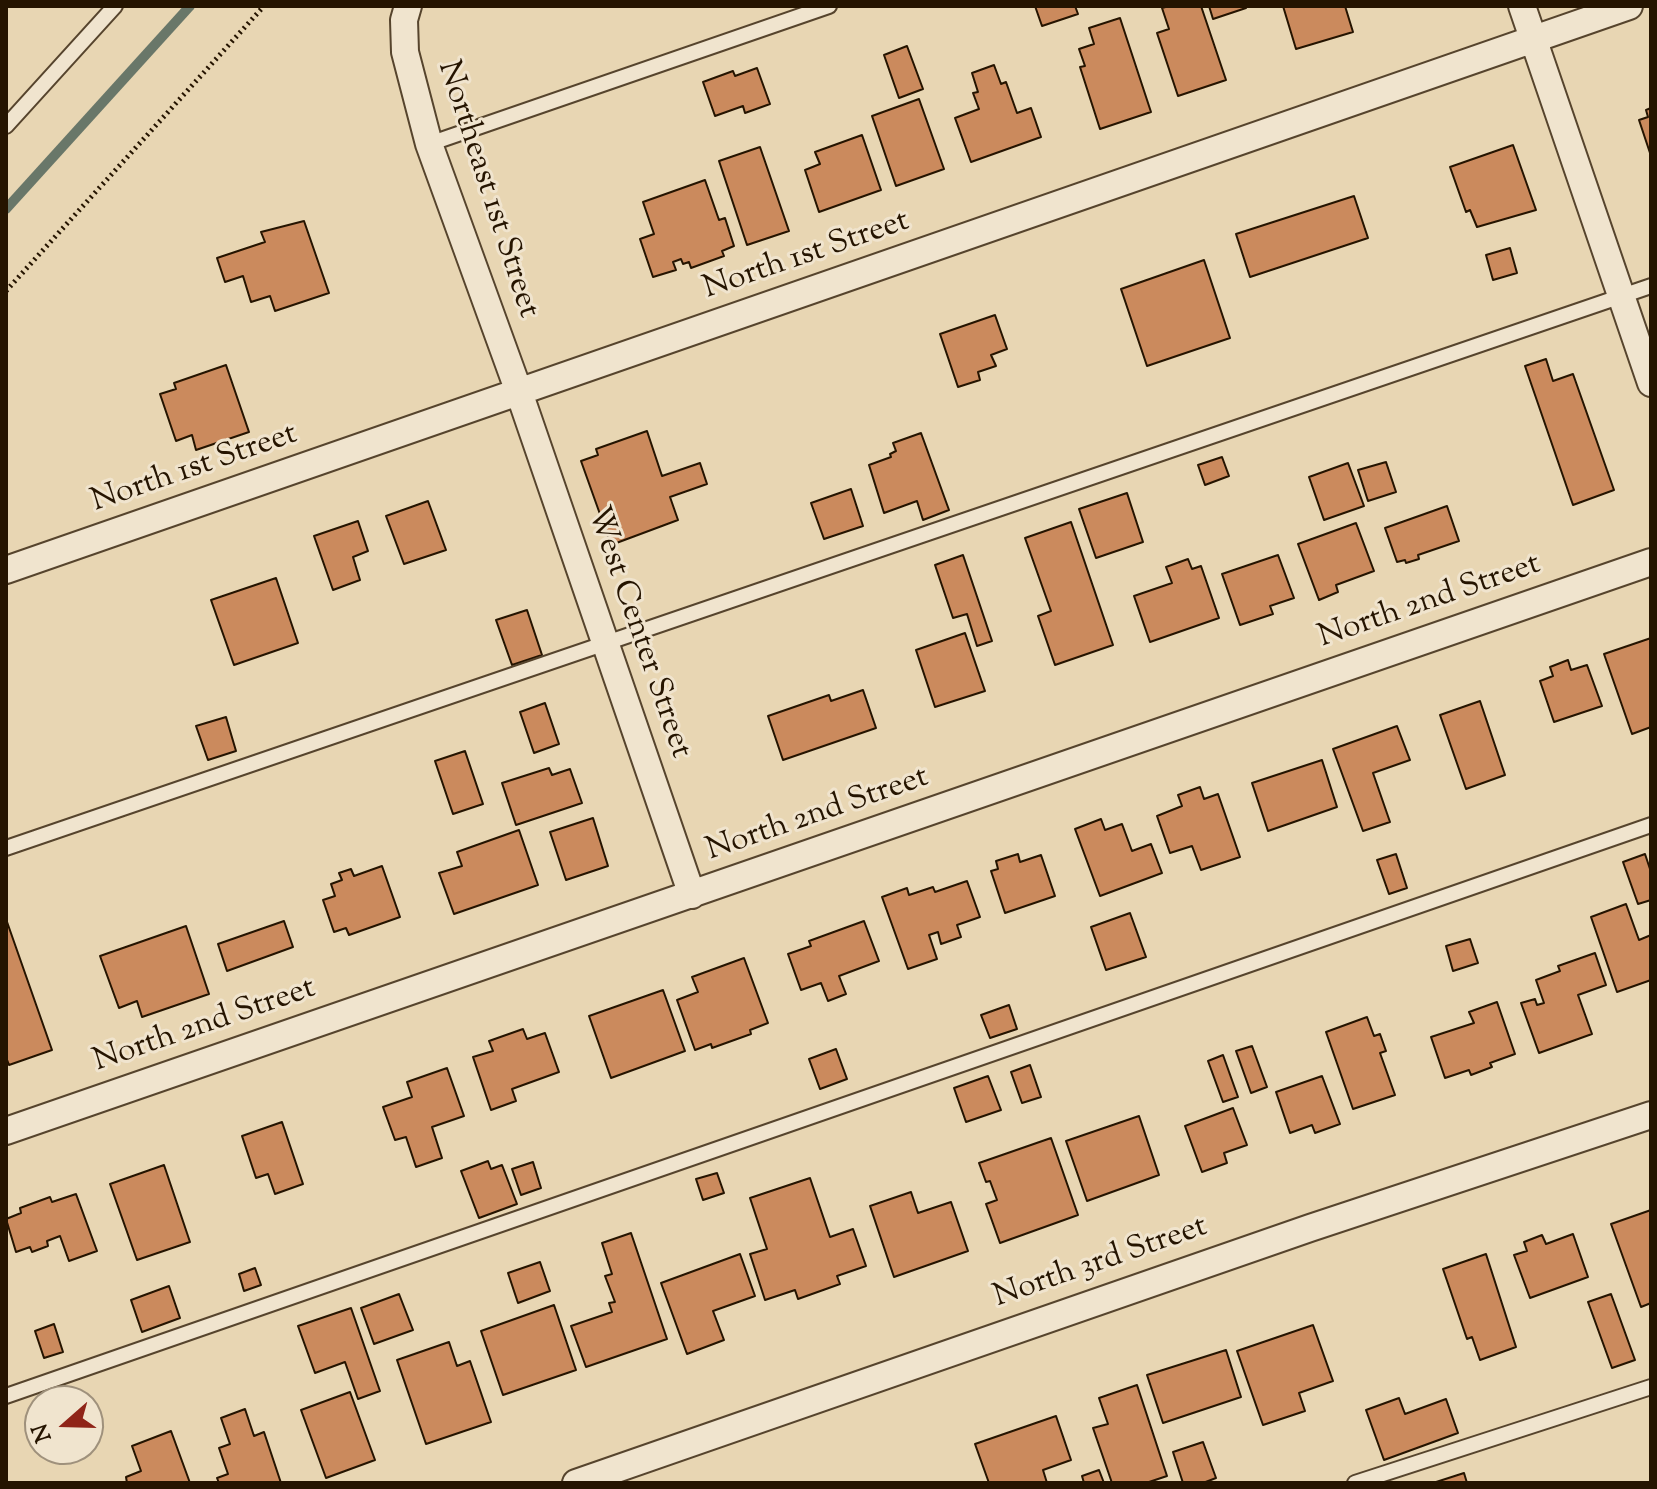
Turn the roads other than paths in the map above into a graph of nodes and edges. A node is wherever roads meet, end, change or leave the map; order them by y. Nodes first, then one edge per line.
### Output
1 (115, 6) edge
2 (408, 6) edge
3 (829, 6) edge
4 (1522, 6) edge
5 (1629, 6) edge
6 (1534, 39) junction
7 (6, 126) edge
8 (429, 144) junction
9 (1651, 286) edge
10 (1621, 296) junction
11 (1651, 383) edge
12 (519, 392) junction
13 (1651, 562) edge
14 (6, 570) edge
15 (604, 645) junction
16 (1651, 825) edge
17 (6, 848) edge
18 (692, 895) junction
19 (1651, 1115) edge
20 (6, 1131) edge
21 (1651, 1387) edge
22 (6, 1396) edge
23 (576, 1483) edge
24 (1355, 1483) edge

1 - 7 lane
2 - 8 street, Northeast 1st Street
3 - 8 lane
4 - 6 street
5 - 6 street, North 1st Street
6 - 10 street
6 - 12 street, North 1st Street
8 - 12 street, Northeast 1st Street
9 - 10 lane
10 - 11 street
10 - 15 lane
12 - 14 street, North 1st Street
12 - 15 street, West Center Street
13 - 18 street, North 2nd Street
15 - 17 lane
15 - 18 street, West Center Street
16 - 22 lane
18 - 20 street, North 2nd Street
19 - 23 street, North 3rd Street
21 - 24 lane

